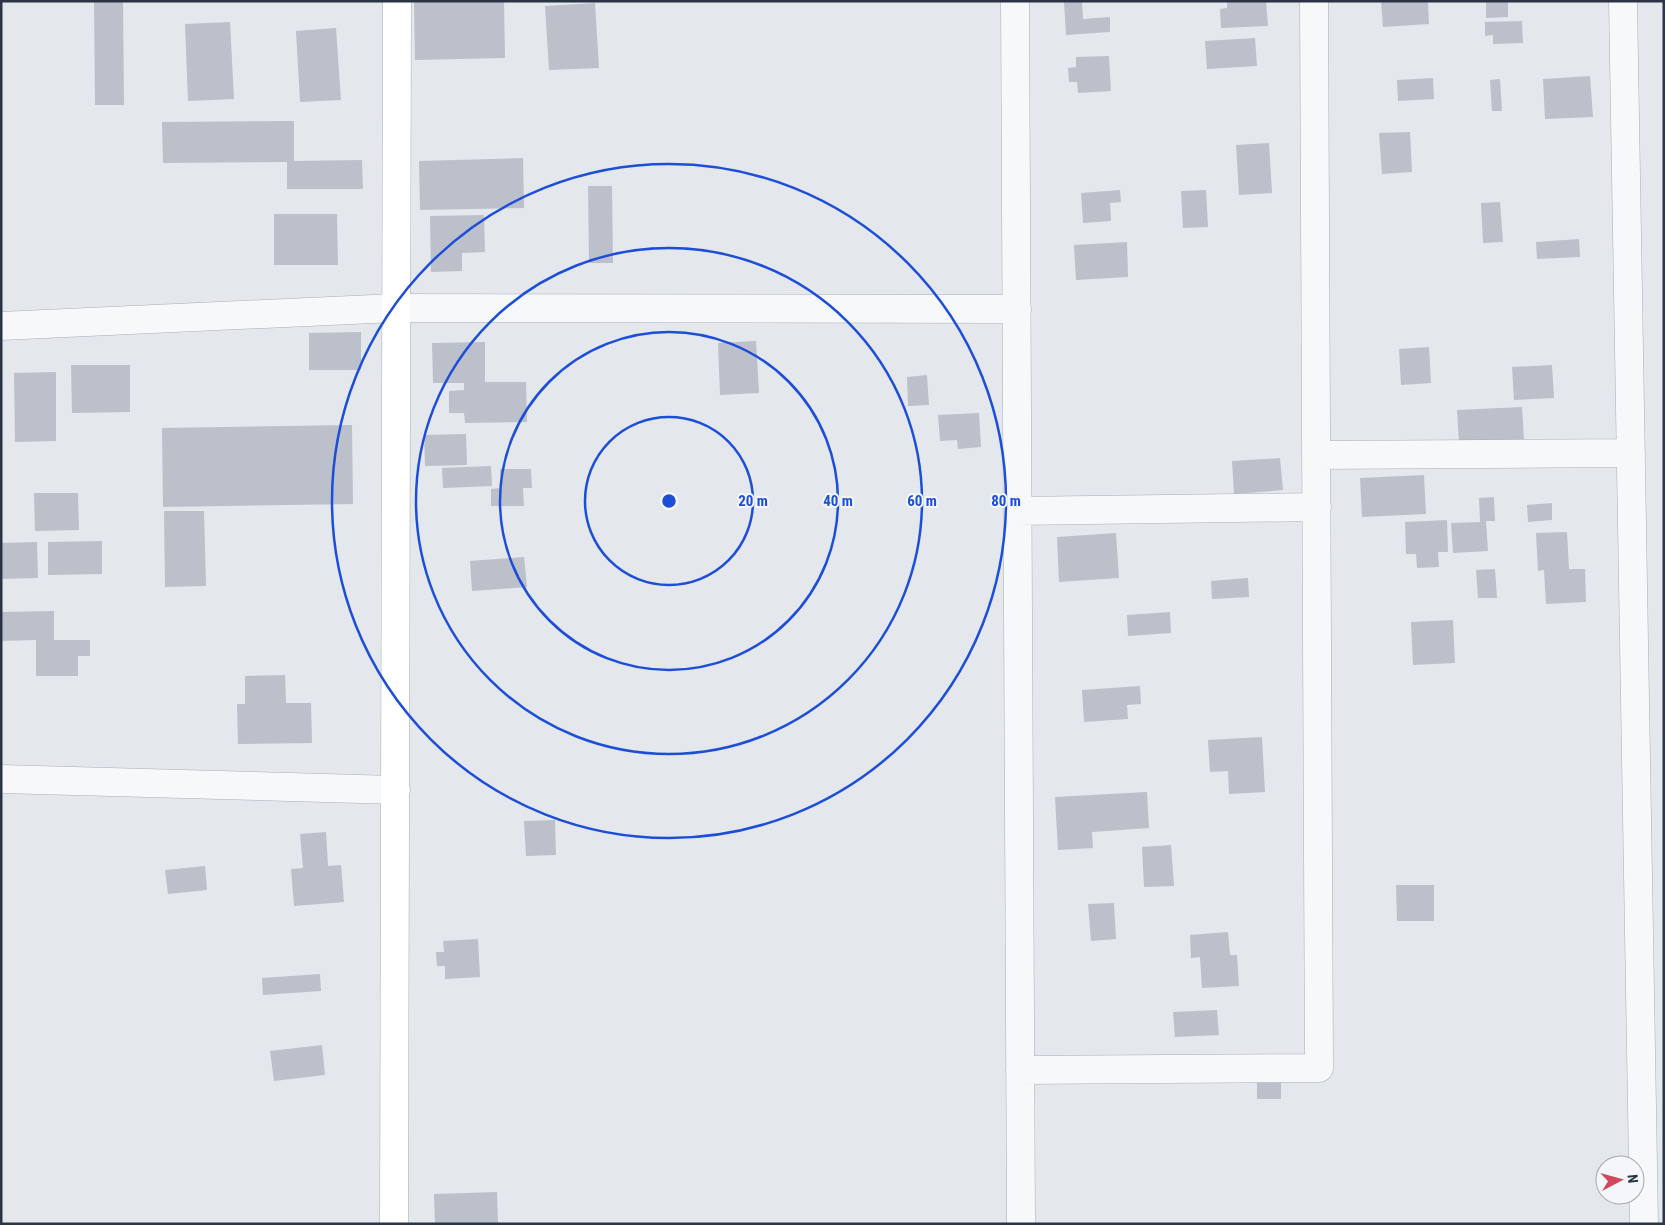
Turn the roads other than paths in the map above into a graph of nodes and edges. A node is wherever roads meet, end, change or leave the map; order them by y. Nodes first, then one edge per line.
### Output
1 (397, 1) edge
2 (1016, 1) edge
3 (1314, 1) edge
4 (1624, 1) edge
5 (395, 308) junction
6 (1017, 309) junction
7 (1, 326) edge
8 (1631, 453) junction
9 (1316, 455) junction
10 (1316, 507) junction
11 (1018, 511) junction
12 (1, 779) edge
13 (396, 790) junction
14 (1020, 1070) junction
15 (394, 1224) edge
16 (1021, 1224) edge
17 (1644, 1224) edge

1 - 5 street
2 - 6 street
3 - 9 street
4 - 8 street
5 - 6 street
5 - 7 street
5 - 13 street
6 - 11 street
8 - 9 street
8 - 17 street
9 - 10 street
10 - 11 street
10 - 14 street
11 - 14 street
12 - 13 street
13 - 15 street
14 - 16 street

